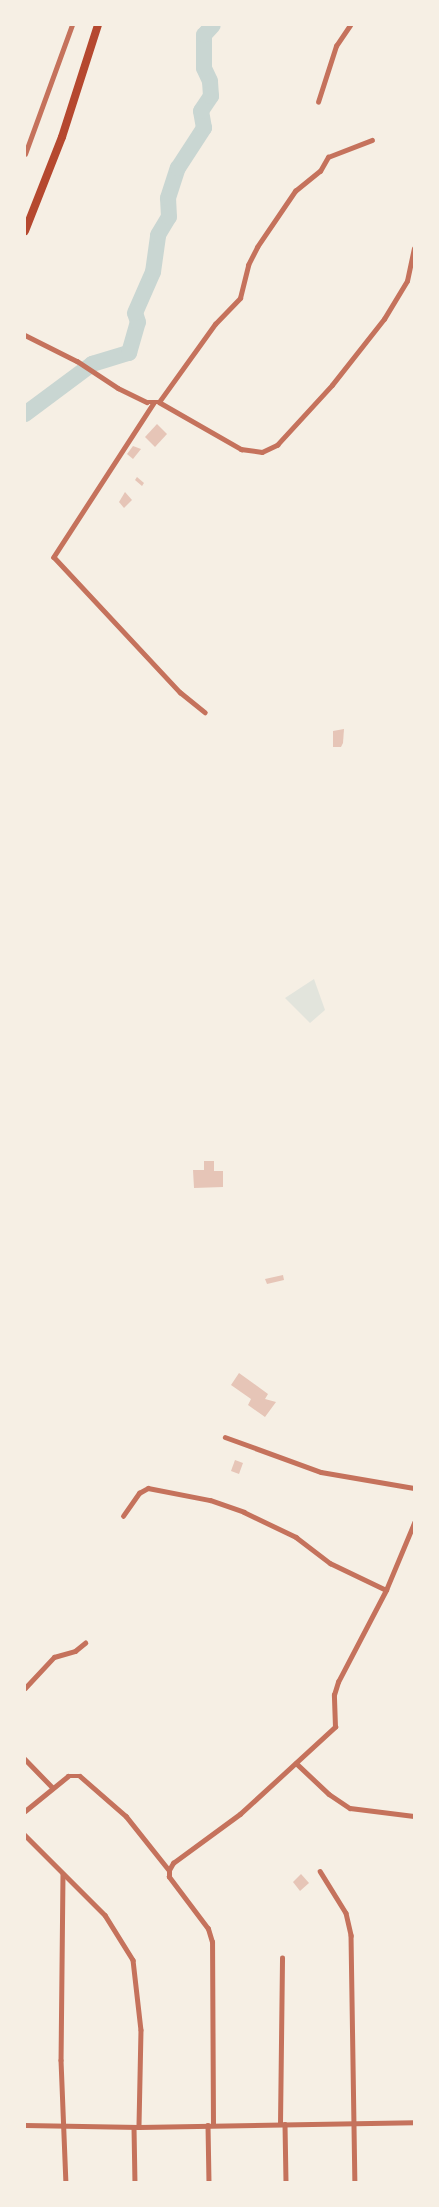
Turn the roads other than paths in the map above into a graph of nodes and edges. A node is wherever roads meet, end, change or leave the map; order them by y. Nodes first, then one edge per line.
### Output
1 (72, 25) edge
2 (98, 25) edge
3 (350, 25) edge
4 (318, 102) dead end
5 (372, 140) dead end
6 (25, 154) edge
7 (25, 231) edge
8 (414, 250) edge
9 (25, 335) edge
10 (156, 402) junction
11 (204, 712) dead end
12 (225, 1437) dead end
13 (414, 1488) edge
14 (123, 1516) dead end
15 (414, 1523) edge
16 (386, 1590) junction
17 (85, 1643) dead end
18 (25, 1688) edge
19 (25, 1759) edge
20 (296, 1763) junction
21 (52, 1787) junction
22 (25, 1811) edge
23 (414, 1816) edge
24 (25, 1835) edge
25 (169, 1870) junction
26 (320, 1871) dead end
27 (63, 1874) junction
28 (282, 1958) dead end
29 (354, 2122) junction
30 (414, 2122) edge
31 (282, 2124) junction
32 (25, 2125) edge
33 (211, 2125) junction
34 (63, 2126) junction
35 (136, 2127) junction
36 (66, 2182) edge
37 (135, 2182) edge
38 (209, 2182) edge
39 (286, 2182) edge
40 (356, 2182) edge

1 - 6 street
2 - 7 highway
3 - 4 street
5 - 10 street
8 - 10 street
9 - 10 street
10 - 11 street
12 - 13 street
14 - 16 street
15 - 16 street
16 - 20 street
17 - 18 street
19 - 21 street
20 - 23 street
20 - 25 street
21 - 22 street
21 - 25 street
24 - 27 street
25 - 33 street
26 - 29 street
27 - 34 street
27 - 35 street
28 - 31 street
29 - 30 street
29 - 31 street
29 - 40 street
31 - 33 street
31 - 39 street
32 - 34 street
33 - 35 street
33 - 38 street
34 - 35 street
34 - 36 street
35 - 37 street

